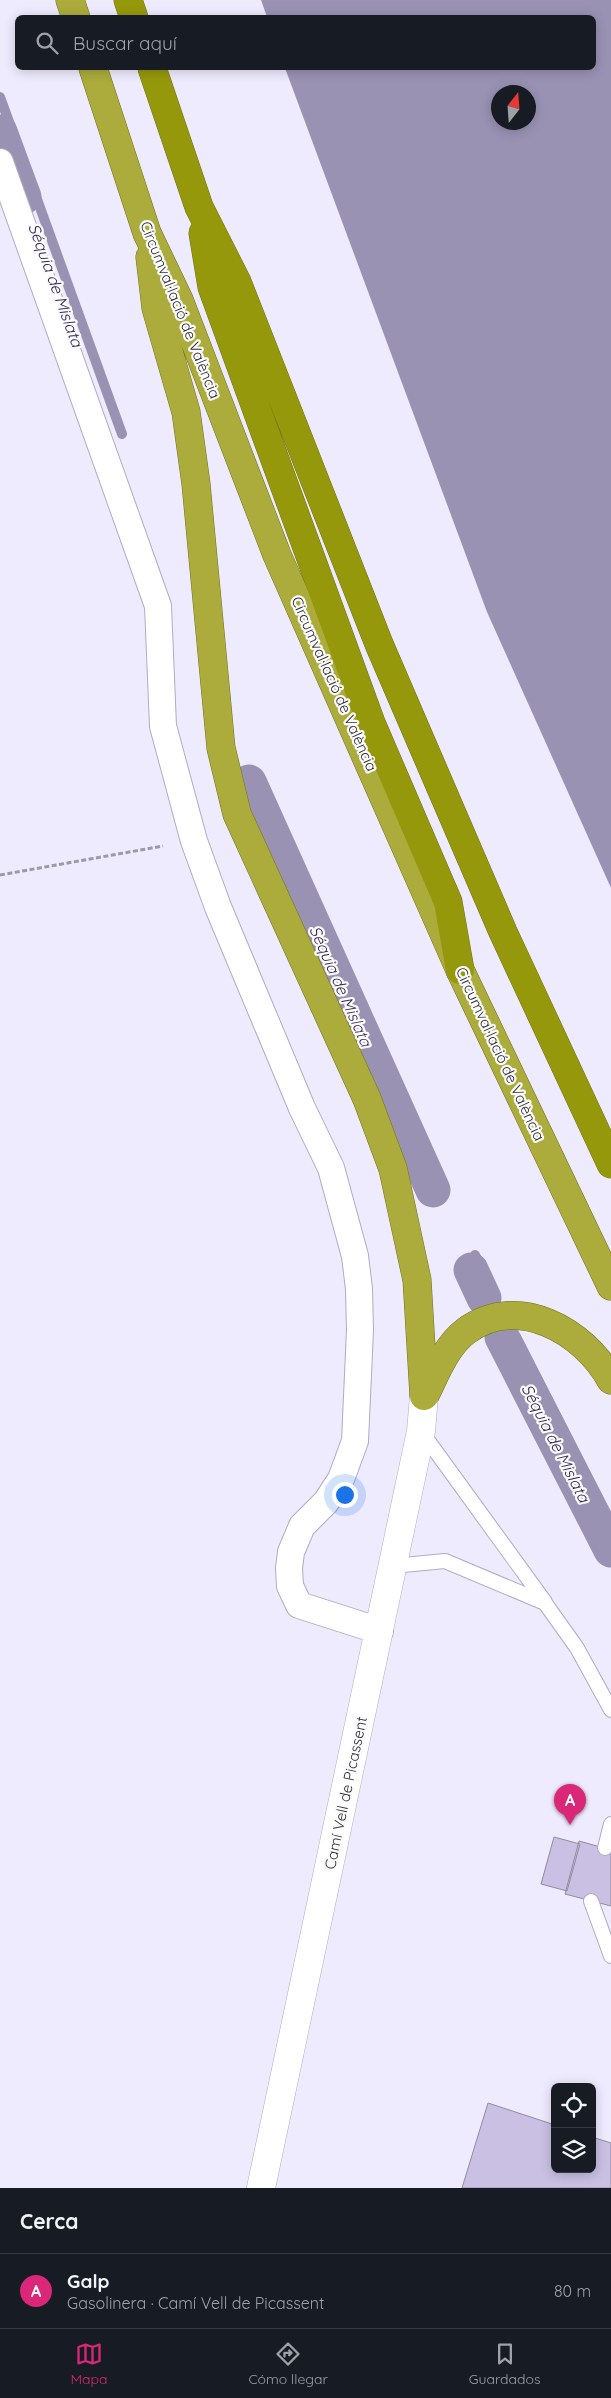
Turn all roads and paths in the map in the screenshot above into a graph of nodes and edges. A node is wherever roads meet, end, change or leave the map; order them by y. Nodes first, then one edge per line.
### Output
1 (70, 0) edge
2 (128, 0) edge
3 (75, 15) edge
4 (133, 15) edge
5 (94, 70) edge
6 (153, 70) edge
7 (0, 162) edge
8 (199, 207) junction
9 (147, 233) junction
10 (194, 841) junction
11 (0, 875) edge
12 (460, 970) junction
13 (611, 1164) edge
14 (611, 1286) edge
15 (611, 1380) edge
16 (424, 1396) junction
17 (421, 1431) junction
18 (393, 1566) junction
19 (545, 1603) junction
20 (380, 1631) junction
21 (611, 1710) edge
22 (611, 1824) edge
23 (605, 1848) dead end
24 (591, 1901) dead end
25 (611, 1956) edge
26 (261, 2188) edge

1 - 3 highway
2 - 4 highway
5 - 9 highway, Circumval·lació de València
6 - 8 highway
7 - 10 street
8 - 12 highway
8 - 13 highway
9 - 12 highway, Circumval·lació de València
9 - 16 highway
10 - 11 path
10 - 20 street
12 - 14 highway, Circumval·lació de València
15 - 16 highway
16 - 17 street, Camí Vell de Picassent
17 - 18 street, Camí Vell de Picassent
17 - 19 lane
18 - 19 lane
18 - 20 street, Camí Vell de Picassent
19 - 21 lane
20 - 26 street, Camí Vell de Picassent
22 - 23 lane
24 - 25 lane

